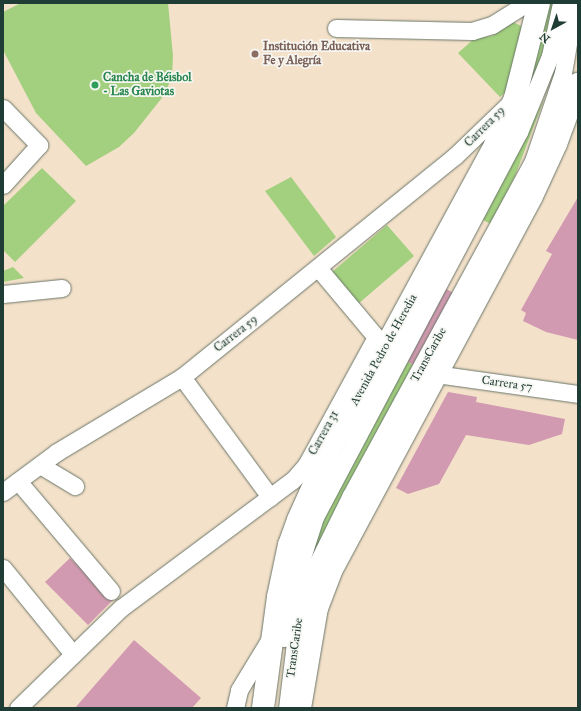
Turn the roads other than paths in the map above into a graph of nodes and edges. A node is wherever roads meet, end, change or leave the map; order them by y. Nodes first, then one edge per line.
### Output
1 (526, 3) edge
2 (561, 3) edge
3 (575, 3) edge
4 (537, 13) edge
5 (511, 14) junction
6 (336, 28) dead end
7 (578, 84) edge
8 (515, 98) junction
9 (3, 108) edge
10 (455, 156) junction
11 (485, 166) junction
12 (3, 185) edge
13 (319, 269) junction
14 (62, 288) dead end
15 (3, 294) edge
16 (436, 374) junction
17 (182, 377) junction
18 (578, 394) edge
19 (40, 465) junction
20 (18, 481) junction
21 (75, 486) dead end
22 (3, 492) edge
23 (270, 497) junction
24 (3, 568) edge
25 (112, 591) dead end
26 (271, 635) junction
27 (73, 654) junction
28 (18, 708) edge
29 (235, 708) edge
30 (263, 708) edge
31 (276, 708) edge
32 (287, 708) edge
33 (300, 708) edge

1 - 5 street
2 - 31 street, TransCaribe
3 - 32 street, TransCaribe
4 - 5 street
4 - 8 highway, Avenida Pedro de Heredia
5 - 6 street
7 - 16 highway
8 - 10 street, Carrera 59
8 - 11 highway, Avenida Pedro de Heredia
9 - 12 street
10 - 11 street, Carrera 59
10 - 13 street, Carrera 59
11 - 26 highway, Avenida Pedro de Heredia
13 - 17 street, Carrera 59
13 - 23 street, Carrera 31
14 - 15 street
16 - 18 street, Carrera 57
16 - 33 highway
17 - 19 street, Carrera 59
17 - 23 street
19 - 20 street, Carrera 59
19 - 21 street
20 - 22 street, Carrera 59
20 - 25 street
23 - 27 street, Carrera 31
24 - 27 street
26 - 29 street
26 - 30 highway, Avenida Pedro de Heredia
27 - 28 street, Carrera 31

